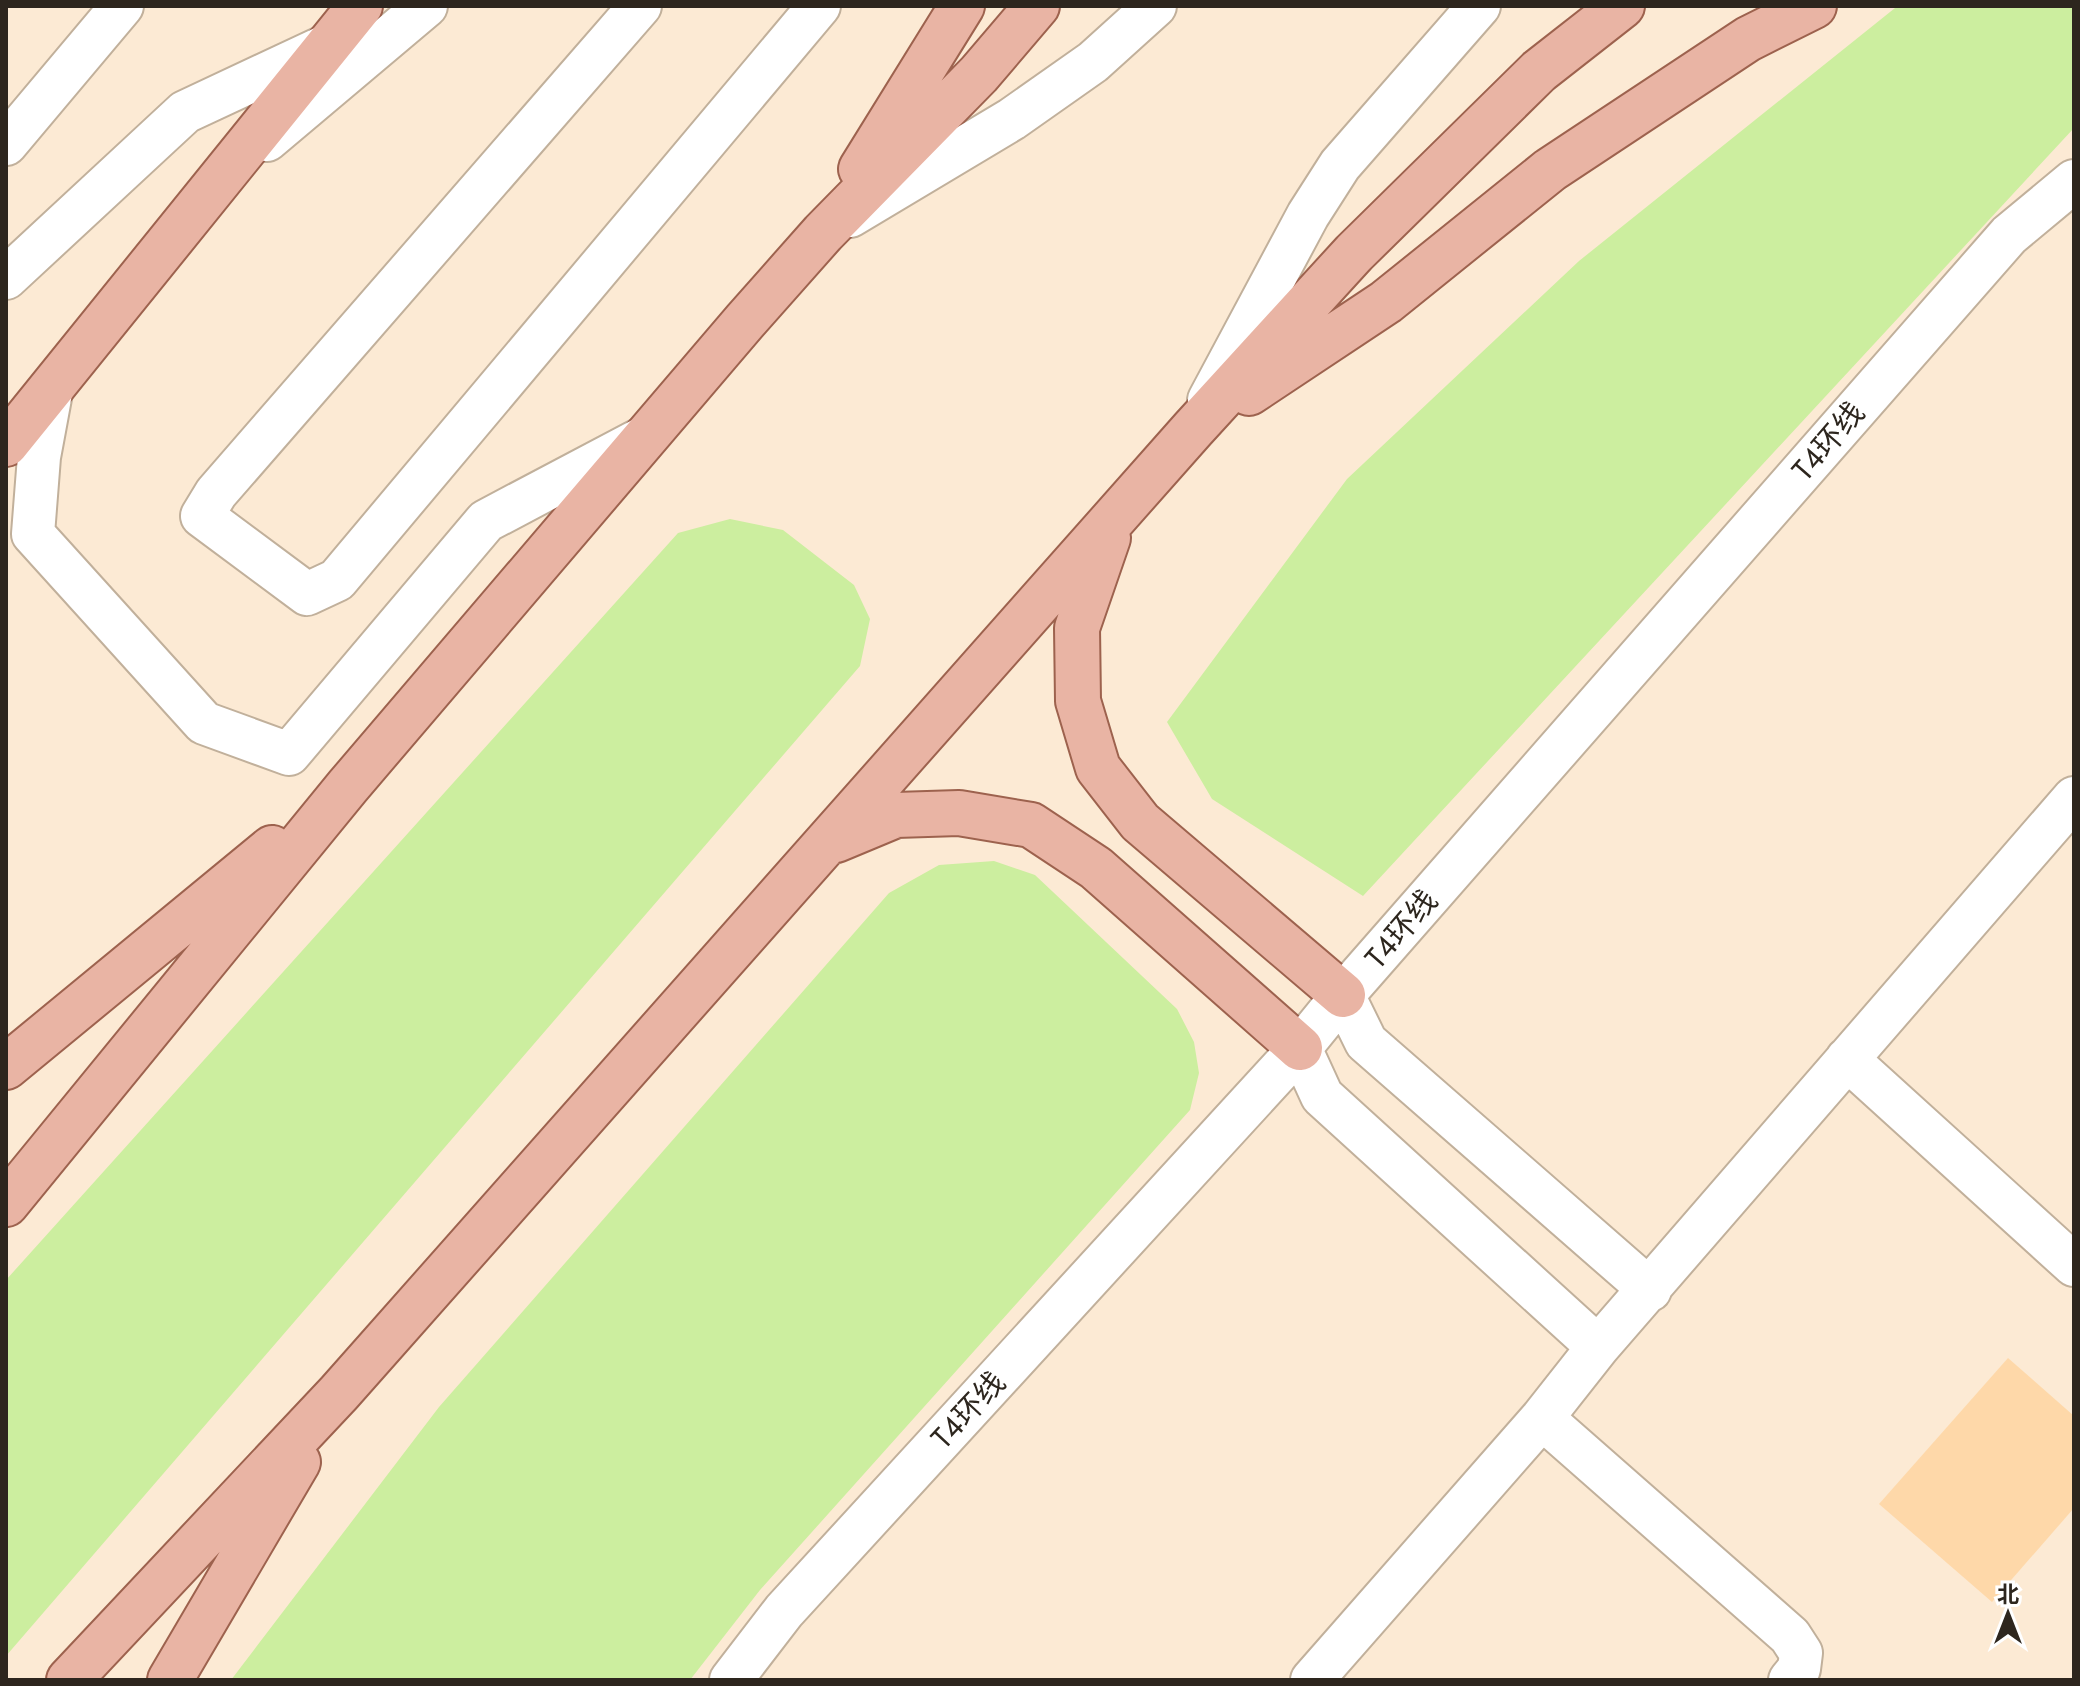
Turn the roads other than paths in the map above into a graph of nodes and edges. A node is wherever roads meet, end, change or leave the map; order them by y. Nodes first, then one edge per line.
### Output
1 (122, 6) edge
2 (360, 6) edge
3 (426, 6) edge
4 (640, 6) edge
5 (819, 6) edge
6 (962, 6) edge
7 (1037, 6) edge
8 (1155, 6) edge
9 (1479, 6) edge
10 (1622, 6) edge
11 (1814, 6) edge
12 (328, 45) junction
13 (6, 144) edge
14 (223, 176) junction
15 (2074, 181) edge
16 (823, 233) junction
17 (6, 278) edge
18 (52, 387) junction
19 (1193, 429) junction
20 (646, 437) junction
21 (6, 444) edge
22 (1116, 517) junction
23 (348, 786) junction
24 (2074, 798) edge
25 (826, 844) junction
26 (1343, 995) junction
27 (1300, 1048) junction
28 (1847, 1059) junction
29 (6, 1067) edge
30 (6, 1204) edge
31 (2074, 1265) edge
32 (1650, 1290) junction
33 (1598, 1347) junction
34 (339, 1393) junction
35 (1542, 1418) junction
36 (69, 1680) edge
37 (170, 1680) edge
38 (731, 1680) edge
39 (1312, 1680) edge
40 (1790, 1680) edge

1 - 13 street
2 - 12 main road
3 - 14 street
4 - 5 street
6 - 16 main road
7 - 16 main road
8 - 16 street
9 - 19 street
10 - 19 main road
11 - 19 main road
12 - 14 main road
12 - 17 street
14 - 18 main road
15 - 26 street, T4环线
16 - 20 main road
18 - 20 street
18 - 21 main road
19 - 22 main road
20 - 23 main road
22 - 25 main road
22 - 26 main road
23 - 29 main road
23 - 30 main road
24 - 28 street
25 - 27 main road
25 - 34 main road
26 - 27 street, T4环线
26 - 32 street
27 - 33 street
27 - 38 street, T4环线
28 - 31 street
28 - 32 street
32 - 33 street
33 - 35 street
34 - 36 main road
34 - 37 main road
35 - 39 street
35 - 40 street

